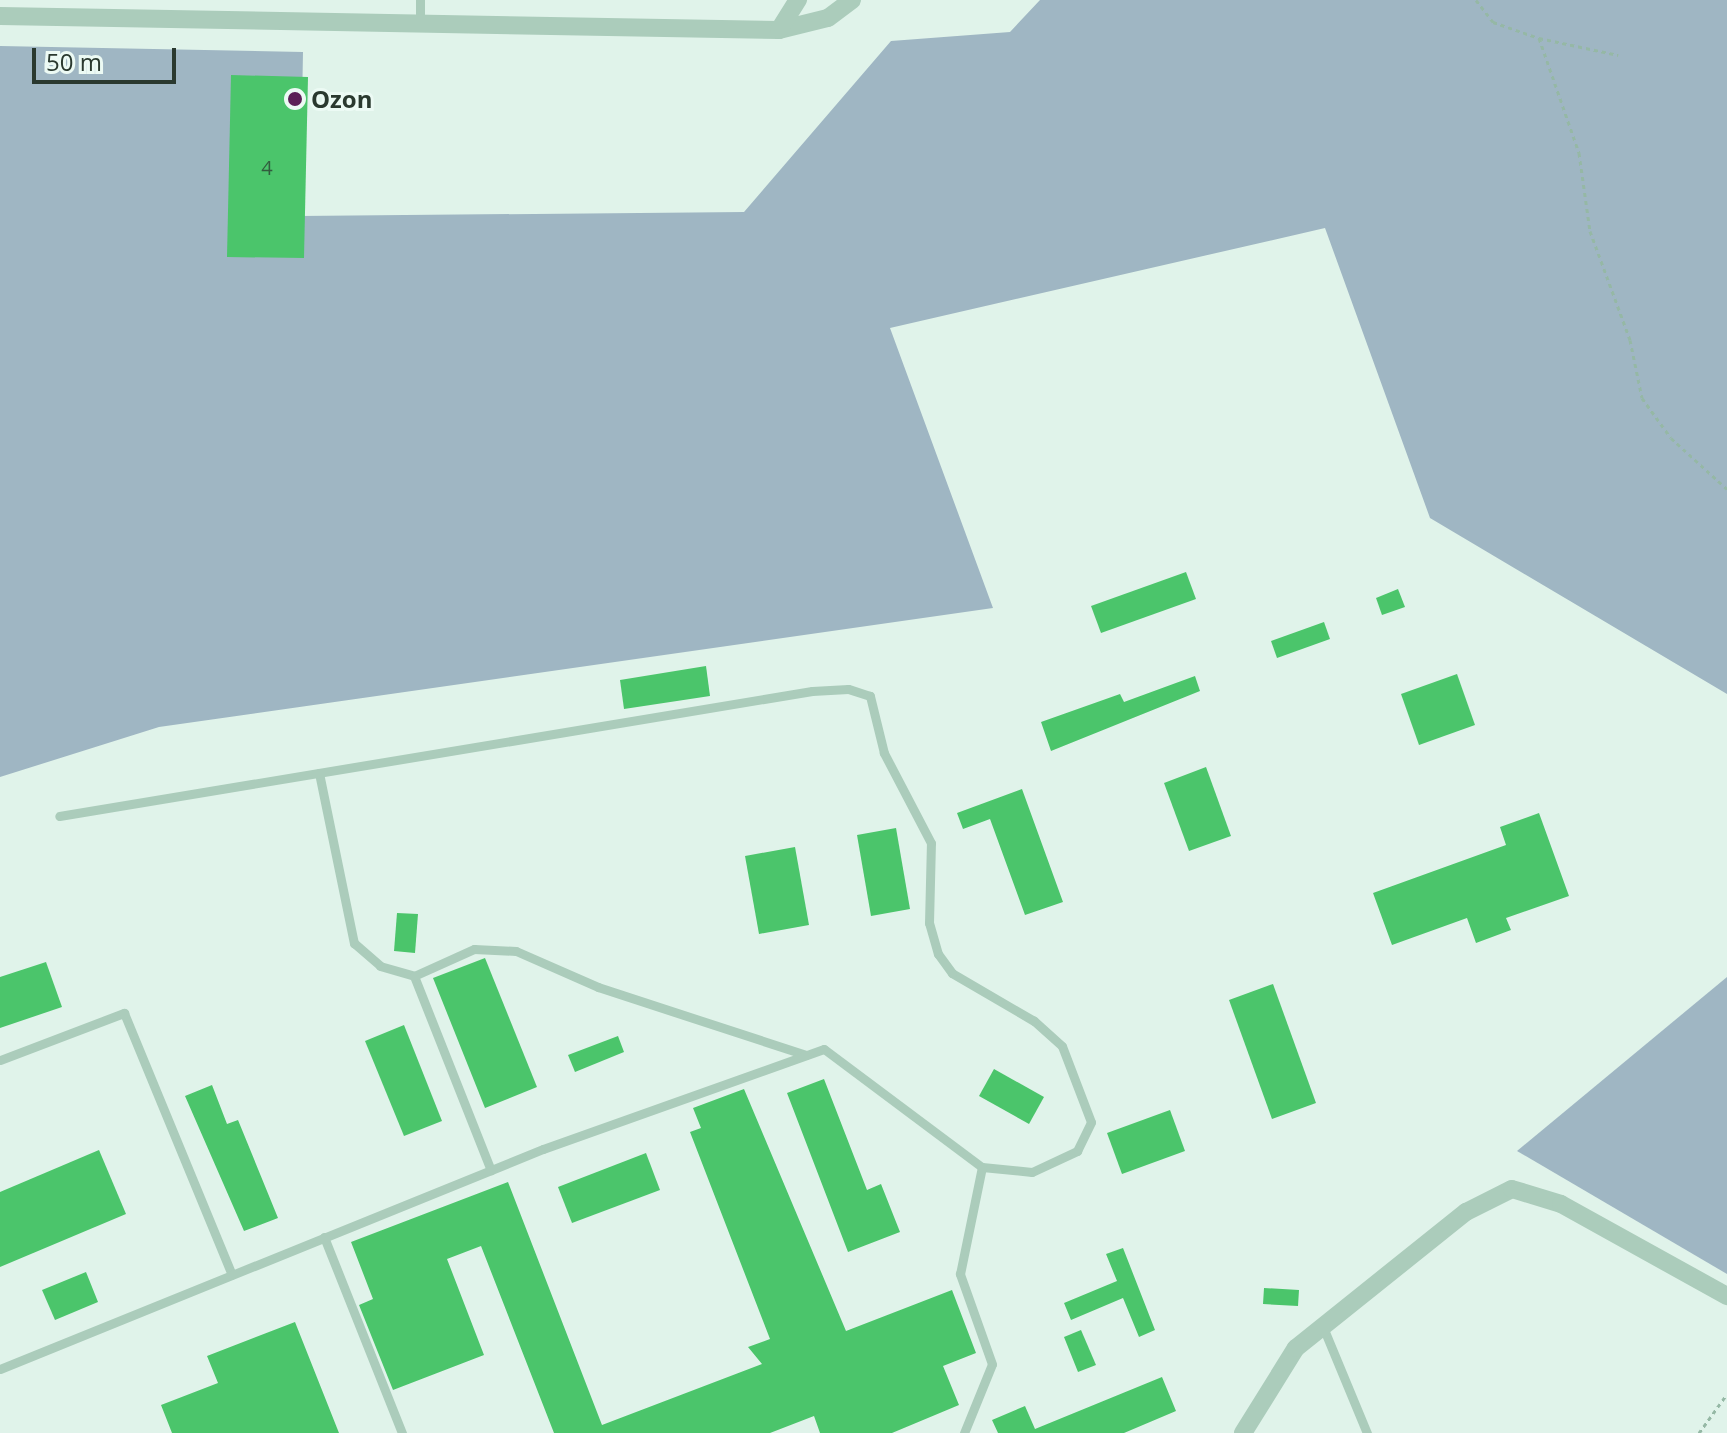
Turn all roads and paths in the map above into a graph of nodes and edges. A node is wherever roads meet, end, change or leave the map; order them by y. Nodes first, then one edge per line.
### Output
1 (420, 0) edge
2 (798, 0) edge
3 (852, 0) edge
4 (1476, 0) edge
5 (0, 16) edge
6 (420, 23) junction
7 (779, 30) junction
8 (1539, 38) junction
9 (1618, 55) dead end
10 (1727, 489) edge
11 (319, 773) junction
12 (59, 816) dead end
13 (414, 976) junction
14 (806, 1055) junction
15 (0, 1060) edge
16 (982, 1167) junction
17 (491, 1170) junction
18 (324, 1237) junction
19 (232, 1275) junction
20 (1727, 1296) edge
21 (1323, 1327) junction
22 (0, 1369) edge
23 (1727, 1394) edge
24 (402, 1433) edge
25 (964, 1433) edge
26 (1243, 1433) edge
27 (1367, 1433) edge
28 (1699, 1433) edge

1 - 6 lane
2 - 7 street
3 - 7 street
4 - 8 path
5 - 6 street
6 - 7 street
8 - 9 path
8 - 10 path
11 - 12 lane
11 - 13 lane
11 - 16 lane
13 - 14 lane
13 - 17 lane
14 - 16 lane
14 - 17 lane
15 - 19 lane
16 - 25 lane
17 - 18 lane
18 - 19 lane
18 - 24 lane
19 - 22 lane
20 - 21 street
21 - 26 street
21 - 27 lane
23 - 28 path

